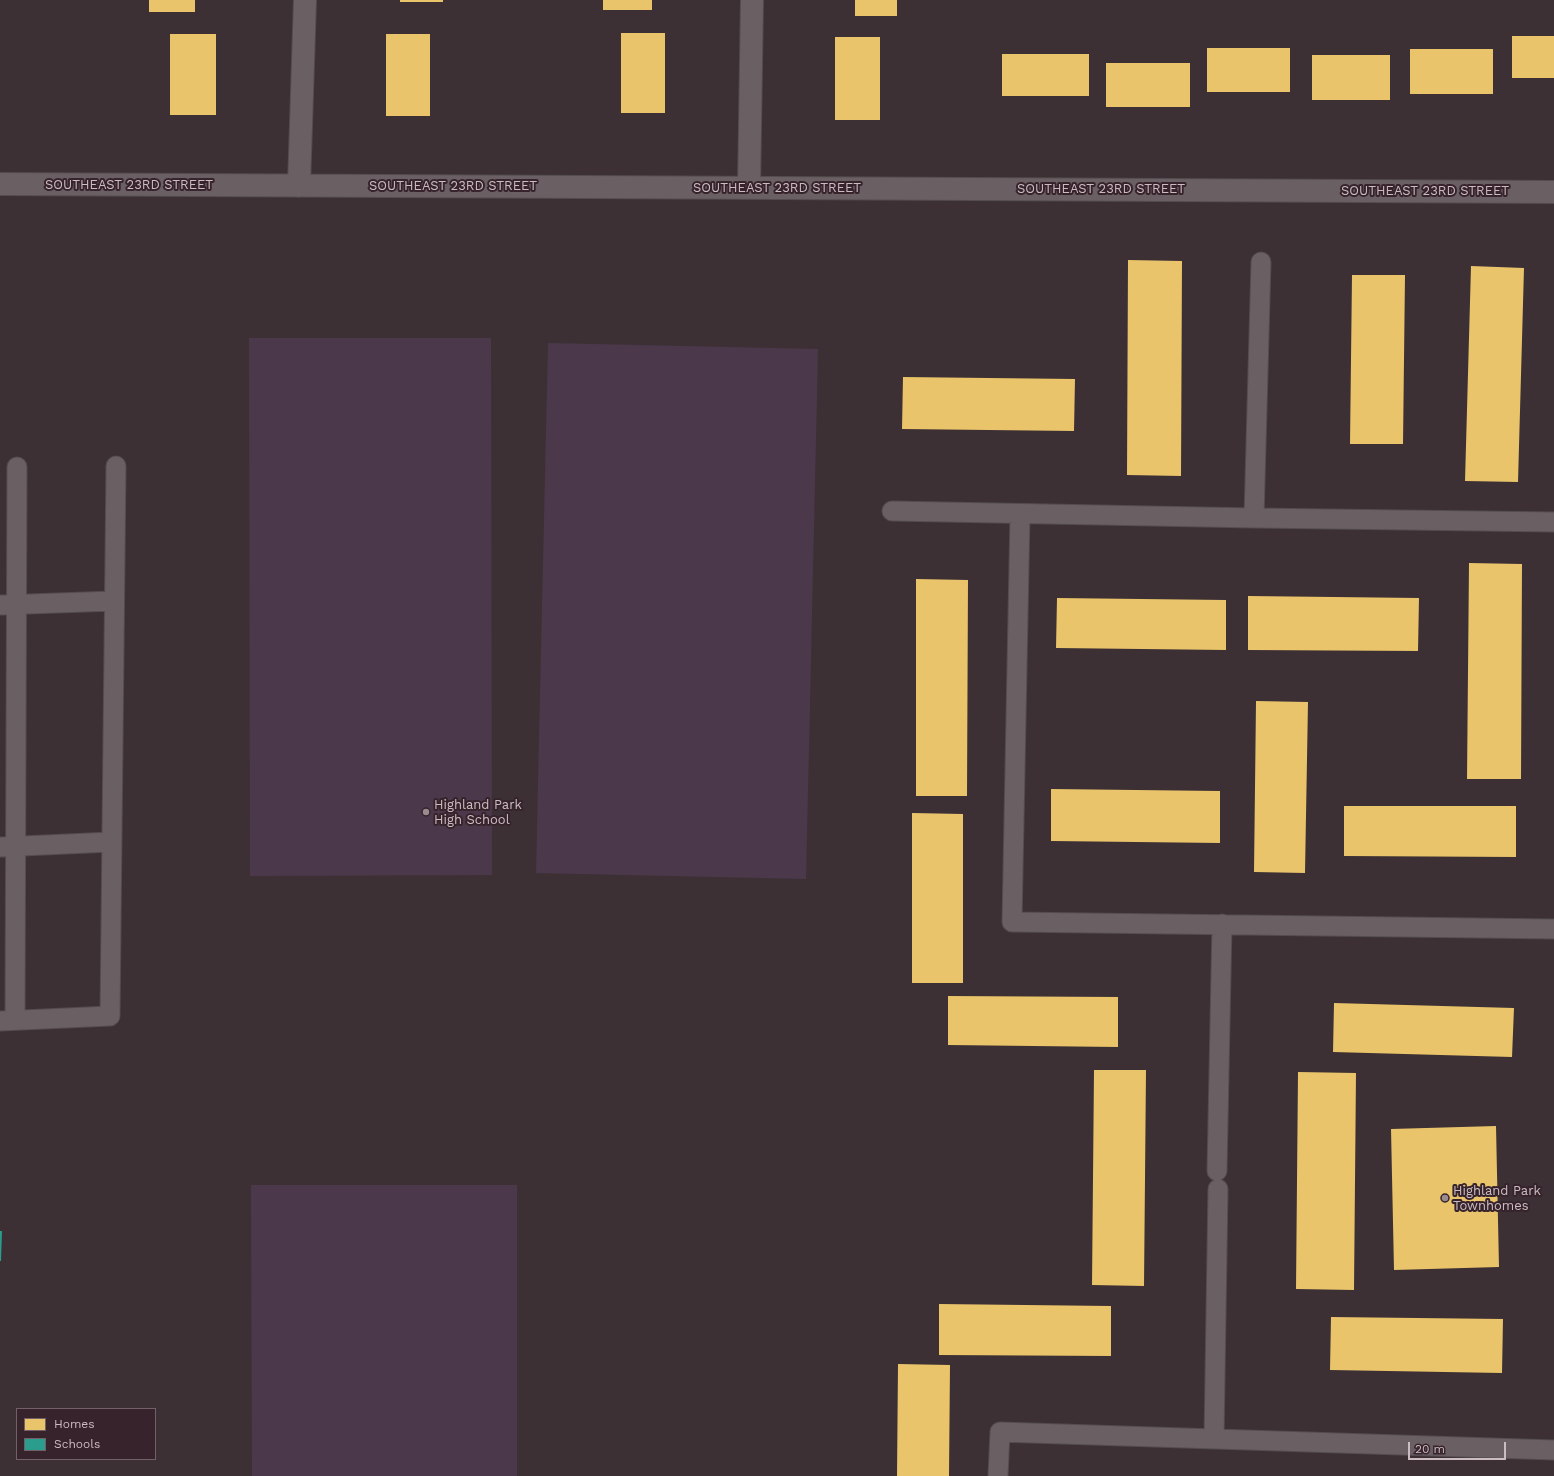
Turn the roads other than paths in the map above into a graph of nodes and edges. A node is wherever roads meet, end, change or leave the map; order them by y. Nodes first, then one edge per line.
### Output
1 (305, 0) edge
2 (752, 0) edge
3 (0, 184) edge
4 (299, 186) junction
5 (749, 188) junction
6 (1554, 192) edge
7 (1261, 262) dead end
8 (116, 466) dead end
9 (17, 467) dead end
10 (892, 511) dead end
11 (1020, 514) junction
12 (1254, 518) junction
13 (1554, 522) edge
14 (114, 601) junction
15 (8, 605) edge
16 (111, 842) junction
17 (8, 847) edge
18 (1222, 924) junction
19 (1554, 929) edge
20 (8, 1021) edge
21 (1214, 1439) junction
22 (1554, 1450) edge
23 (998, 1476) edge

1 - 4 street
2 - 5 street
3 - 4 street, SOUTHEAST 23RD STREET
4 - 5 street, SOUTHEAST 23RD STREET
5 - 6 street, SOUTHEAST 23RD STREET
7 - 12 lane
8 - 14 lane
9 - 15 lane
10 - 11 lane
11 - 12 lane
11 - 18 lane
12 - 13 lane
14 - 15 lane
14 - 16 lane
15 - 17 lane
16 - 17 lane
16 - 20 lane
17 - 20 lane
18 - 19 lane
18 - 21 lane
21 - 22 lane
21 - 23 lane

